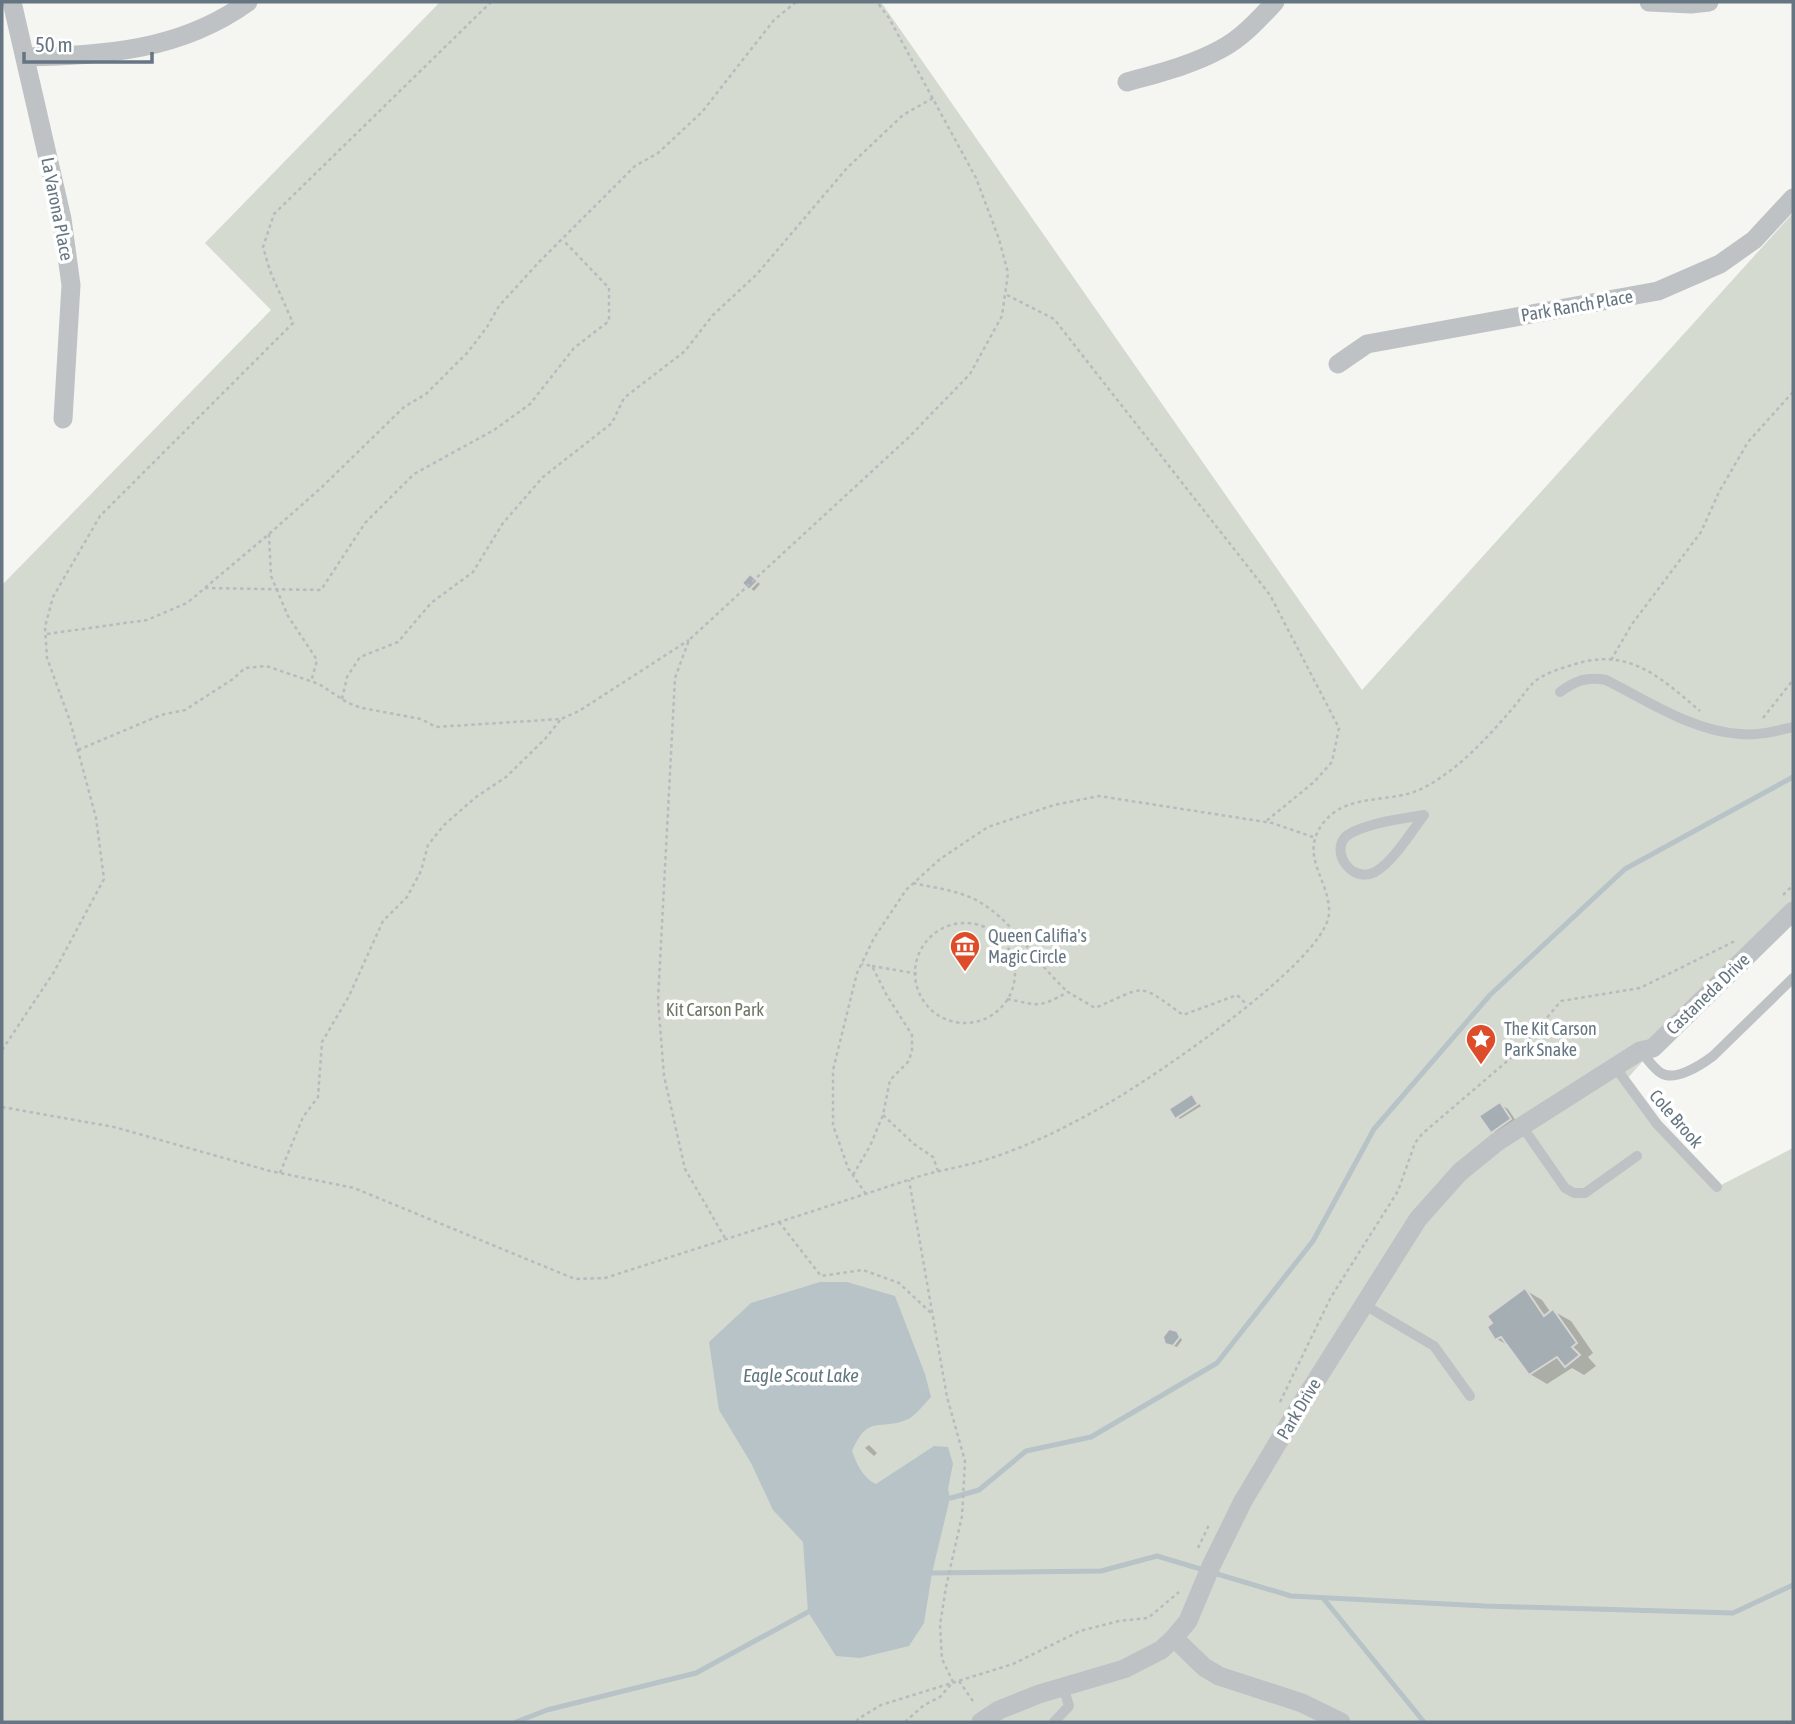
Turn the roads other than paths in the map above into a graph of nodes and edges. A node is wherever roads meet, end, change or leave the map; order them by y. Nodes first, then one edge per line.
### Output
1 (12, 2) edge
2 (248, 2) edge
3 (1275, 2) edge
4 (1649, 2) edge
5 (1709, 2) edge
6 (24, 57) junction
7 (1127, 82) dead end
8 (1793, 198) edge
9 (1338, 364) dead end
10 (63, 419) dead end
11 (1560, 692) dead end
12 (1793, 727) edge
13 (1349, 833) joint
14 (1784, 907) edge
15 (1793, 978) edge
16 (1640, 1051) junction
17 (1615, 1067) junction
18 (1522, 1126) junction
19 (1637, 1156) dead end
20 (1717, 1187) dead end
21 (1363, 1304) junction
22 (1470, 1396) dead end
23 (1174, 1638) junction
24 (1063, 1686) junction
25 (1327, 1719) edge
26 (983, 1721) edge
27 (1054, 1722) edge

1 - 6 street, La Varona Place
2 - 6 street
3 - 7 street
4 - 5 street
6 - 10 street, La Varona Place
8 - 9 street, Park Ranch Place
11 - 12 lane
13 - 13 lane
14 - 16 street, Castaneda Drive
15 - 16 lane
16 - 17 street, Castaneda Drive
17 - 18 street, Park Drive
17 - 20 lane, Cole Brook
18 - 19 lane
18 - 21 street, Park Drive
21 - 22 lane
21 - 23 street, Park Drive
23 - 24 street, Park Drive
23 - 25 street
24 - 26 street, Park Drive
24 - 27 lane

